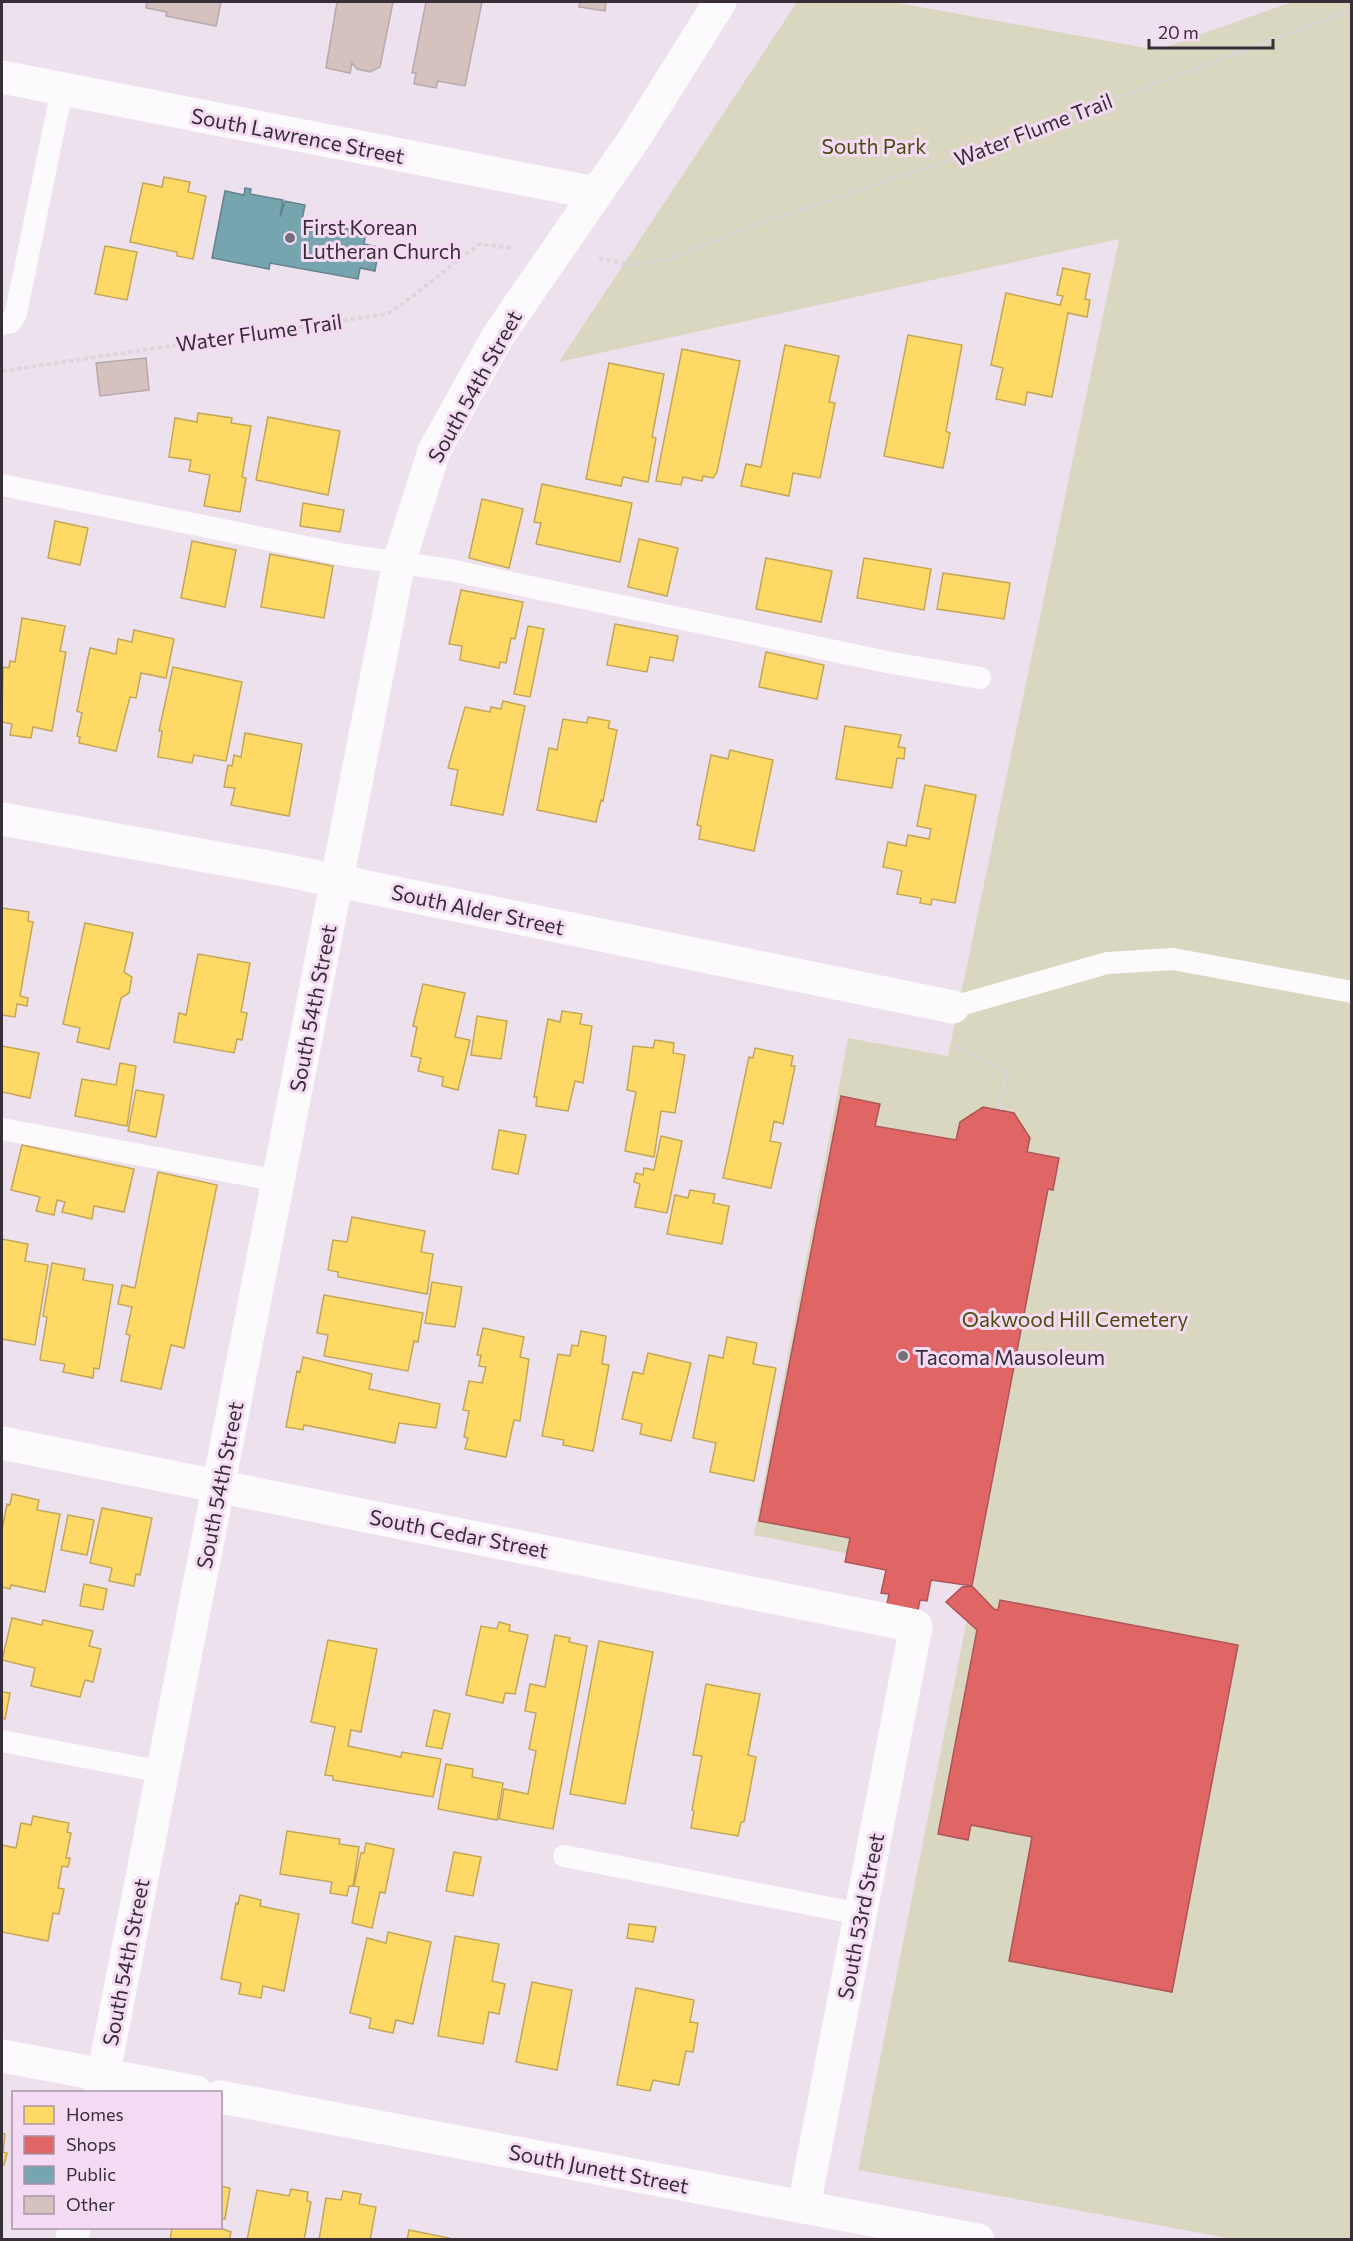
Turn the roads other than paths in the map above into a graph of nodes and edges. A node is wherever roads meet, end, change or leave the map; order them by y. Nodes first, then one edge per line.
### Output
1 (720, 2) edge
2 (2, 77) edge
3 (62, 89) junction
4 (595, 193) junction
5 (2, 324) edge
6 (2, 485) edge
7 (399, 562) junction
8 (980, 678) dead end
9 (2, 819) edge
10 (336, 882) junction
11 (1352, 992) edge
12 (953, 1007) joint
13 (2, 1129) edge
14 (279, 1181) junction
15 (2, 1443) edge
16 (219, 1484) junction
17 (916, 1626) joint
18 (2, 1741) edge
19 (162, 1772) junction
20 (564, 1856) dead end
21 (860, 1914) junction
22 (2, 2056) edge
23 (102, 2084) edge
24 (184, 2091) edge
25 (222, 2097) edge
26 (804, 2206) junction
27 (978, 2240) edge

1 - 4 street, South 54th Street
2 - 3 street, South Lawrence Street
3 - 4 street, South Lawrence Street
3 - 5 lane
4 - 7 street, South 54th Street
6 - 7 lane
7 - 8 lane
7 - 10 street, South 54th Street
9 - 10 street, South Alder Street
10 - 12 street, South Alder Street
10 - 14 street, South 54th Street
11 - 12 lane
13 - 14 lane
14 - 16 street, South 54th Street
15 - 16 street, South Cedar Street
16 - 17 street, South Cedar Street
16 - 19 street, South 54th Street
17 - 21 street, South 53rd Street
18 - 19 lane
19 - 23 street, South 54th Street
20 - 21 lane
21 - 26 street, South 53rd Street
22 - 23 street
23 - 24 street
25 - 26 street, South Junett Street
26 - 27 street, South Junett Street

